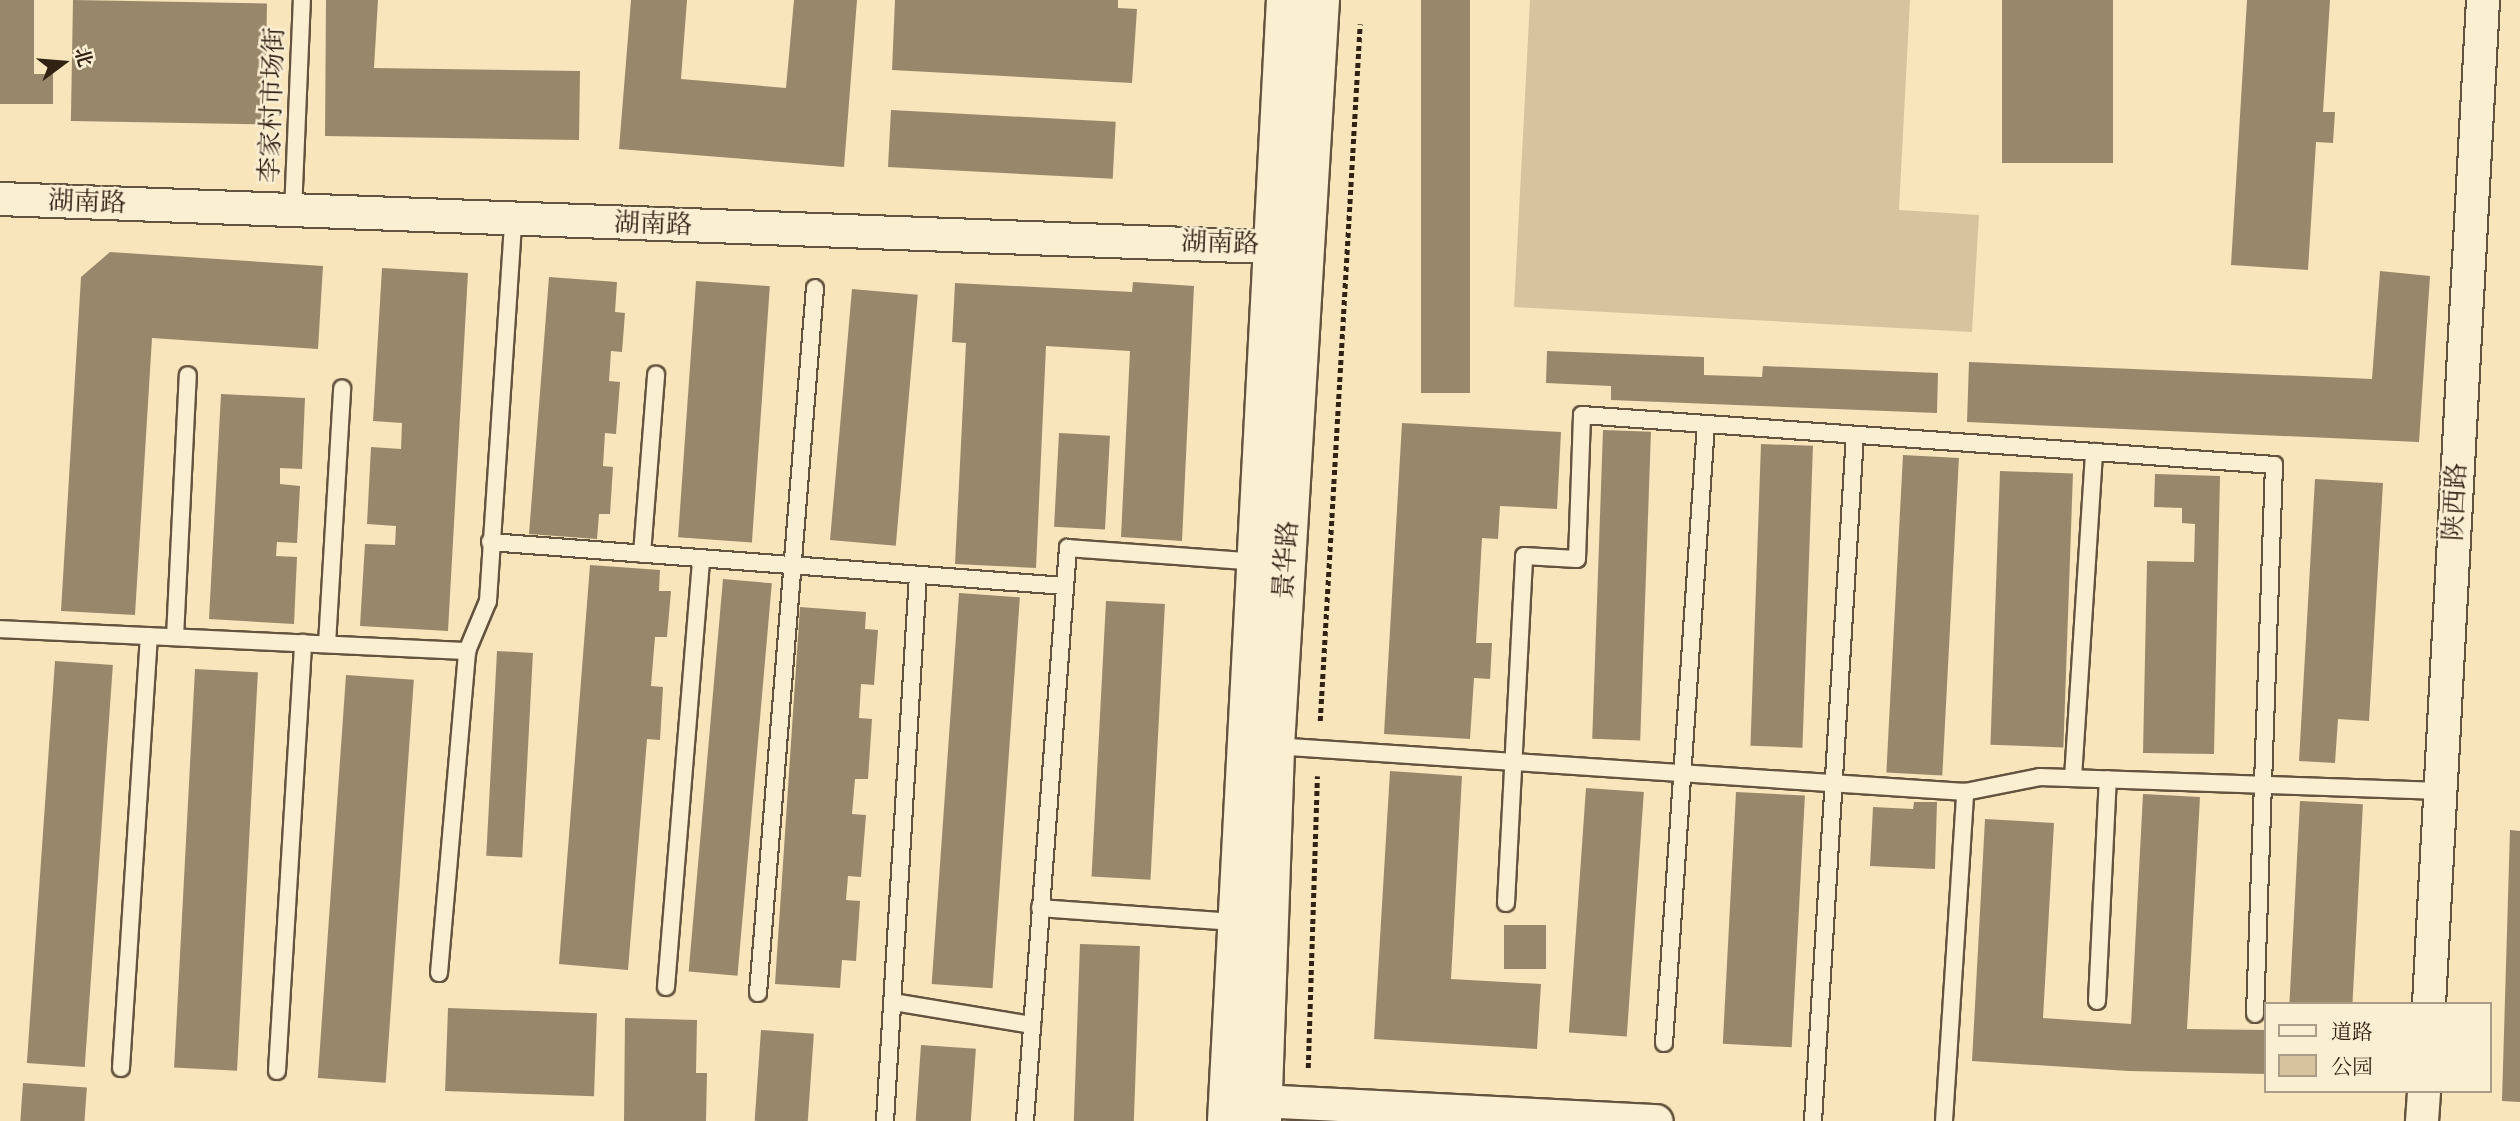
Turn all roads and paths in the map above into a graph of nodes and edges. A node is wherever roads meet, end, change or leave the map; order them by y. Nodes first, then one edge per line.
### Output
1 (302, 0) edge
2 (1286, 0) edge
3 (1320, 0) edge
4 (2483, 0) edge
5 (1361, 14) dead end
6 (0, 200) edge
7 (293, 212) junction
8 (513, 221) junction
9 (1290, 247) junction
10 (815, 288) dead end
11 (188, 375) dead end
12 (656, 375) dead end
13 (342, 388) dead end
14 (1706, 424) junction
15 (1855, 435) junction
16 (2094, 452) junction
17 (490, 542) junction
18 (642, 554) junction
19 (701, 558) junction
20 (1258, 562) junction
21 (793, 565) junction
22 (918, 575) junction
23 (1064, 586) junction
24 (0, 629) edge
25 (149, 636) junction
26 (175, 637) junction
27 (303, 643) junction
28 (327, 644) junction
29 (467, 651) junction
30 (1261, 746) junction
31 (1318, 749) junction
32 (1513, 761) junction
33 (1682, 772) junction
34 (2073, 778) junction
35 (2108, 779) junction
36 (1832, 783) junction
37 (2263, 785) junction
38 (2440, 791) junction
39 (1965, 792) junction
40 (1506, 903) dead end
41 (1040, 908) junction
42 (1240, 922) junction
43 (439, 973) dead end
44 (666, 988) dead end
45 (758, 993) dead end
46 (2097, 1001) dead end
47 (893, 1002) junction
48 (2428, 1002) edge
49 (2255, 1014) dead end
50 (1032, 1025) junction
51 (1664, 1043) dead end
52 (121, 1068) dead end
53 (277, 1071) dead end
54 (2424, 1093) edge
55 (1307, 1102) junction
56 (1245, 1111) edge
57 (885, 1121) edge
58 (1025, 1121) edge
59 (1656, 1121) edge
60 (1813, 1121) edge
61 (1944, 1121) edge
62 (2422, 1121) edge

1 - 7 lane, 李家村市场街
2 - 9 main road, 景华路
3 - 9 main road, 景华路
4 - 38 street, 陕西路
5 - 31 path
6 - 7 street, 湖南路
7 - 8 street, 湖南路
8 - 9 street, 湖南路
8 - 17 lane
9 - 20 main road, 景华路
9 - 30 main road, 景华路
10 - 21 lane
11 - 26 lane
12 - 18 lane
13 - 28 lane
14 - 15 lane
14 - 32 lane
14 - 33 lane
15 - 16 lane
15 - 36 lane
16 - 34 lane
16 - 37 lane
17 - 18 lane
17 - 29 lane
18 - 19 lane
19 - 21 lane
19 - 44 lane
20 - 23 lane
20 - 30 main road, 景华路
21 - 22 lane
21 - 45 lane
22 - 23 lane
22 - 47 lane
23 - 41 lane
24 - 25 lane
25 - 26 lane
25 - 52 lane
26 - 27 lane
27 - 28 lane
27 - 53 lane
28 - 29 lane
29 - 43 lane
30 - 31 lane
30 - 42 main road, 景华路
30 - 56 main road, 景华路
31 - 32 lane
31 - 55 path
32 - 33 lane
32 - 40 lane
33 - 36 lane
33 - 51 lane
34 - 35 lane
34 - 39 lane
35 - 37 lane
35 - 46 lane
36 - 39 lane
36 - 60 lane
37 - 38 lane
37 - 49 lane
38 - 48 street, 陕西路
39 - 61 lane
41 - 42 lane
41 - 50 lane
42 - 56 main road, 景华路
47 - 50 lane
47 - 57 lane
50 - 58 lane
54 - 62 street
55 - 56 street
55 - 59 street

